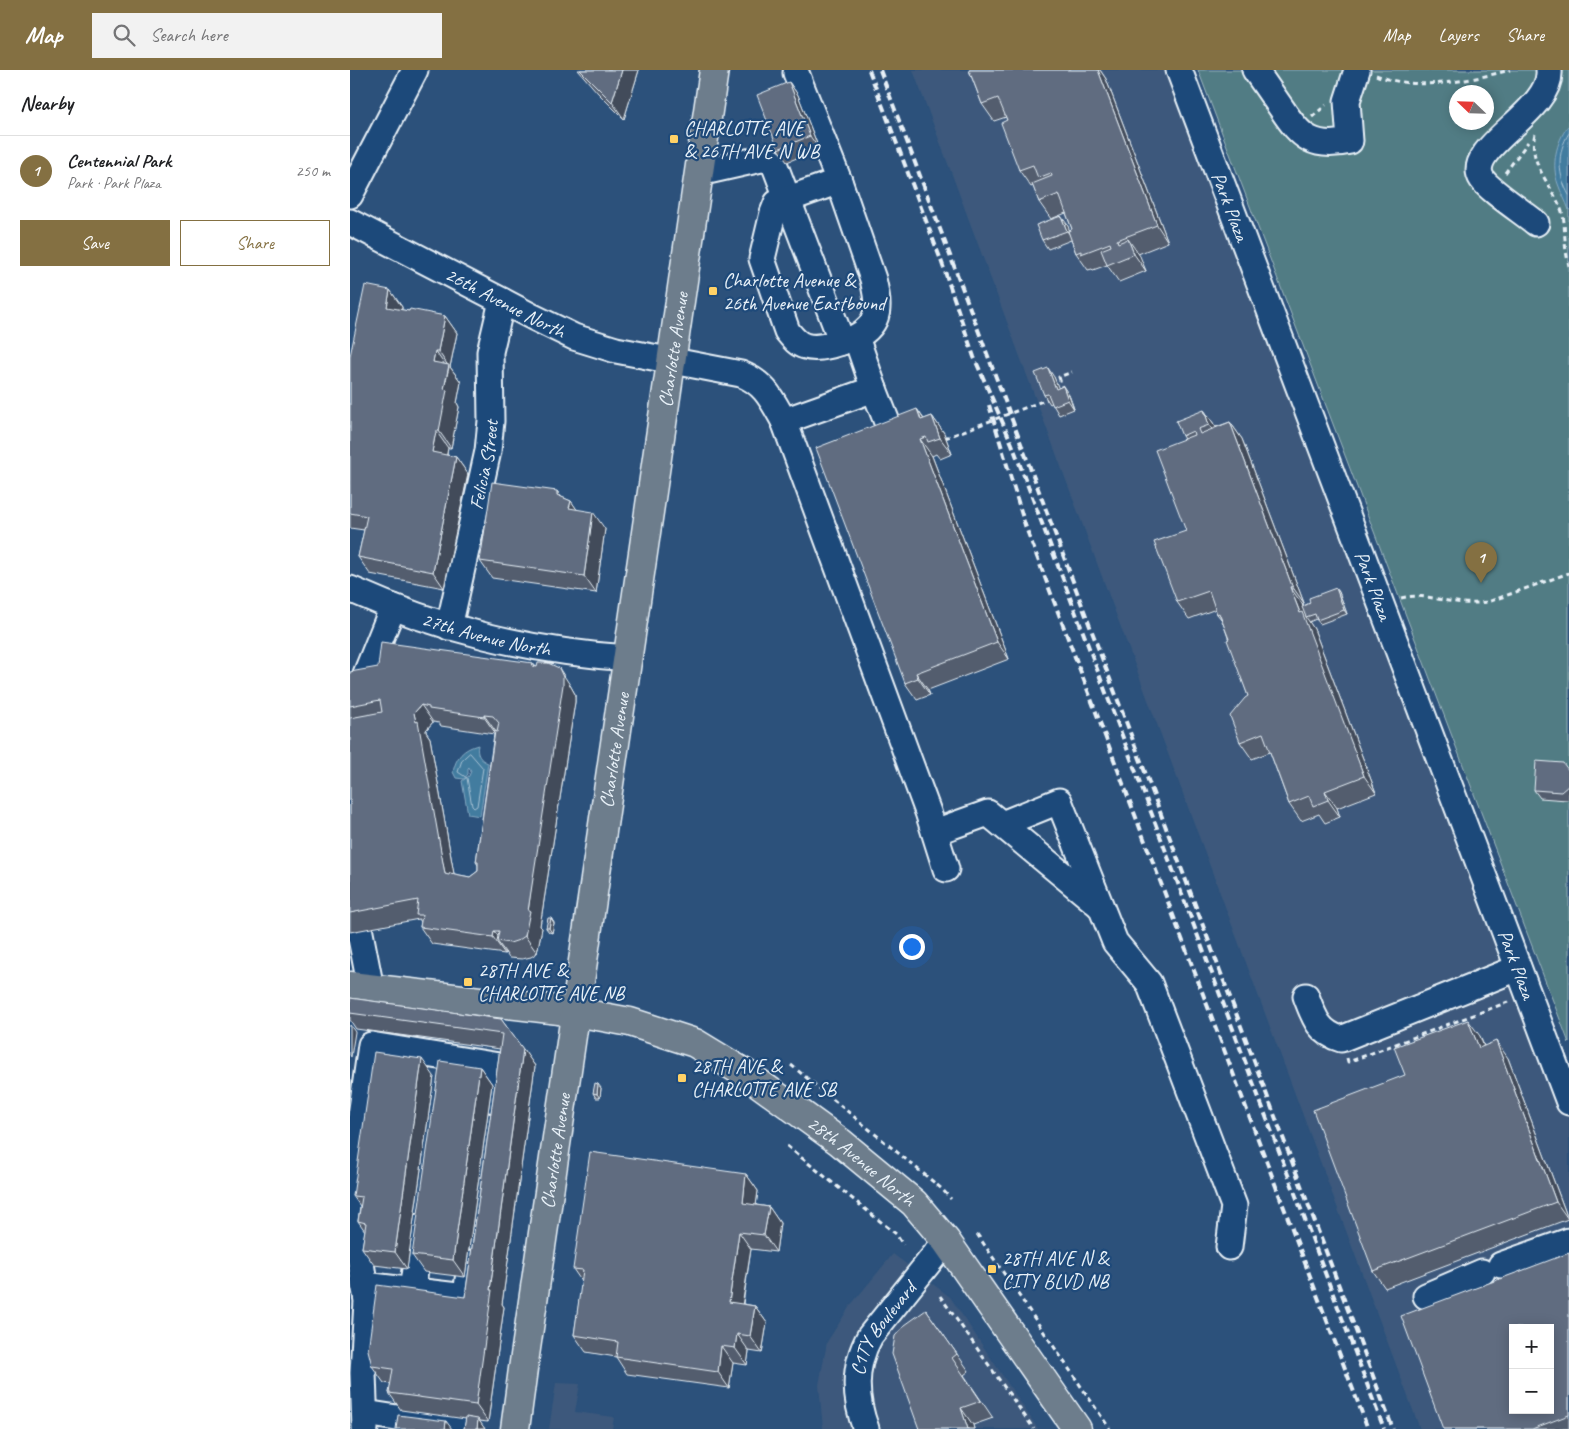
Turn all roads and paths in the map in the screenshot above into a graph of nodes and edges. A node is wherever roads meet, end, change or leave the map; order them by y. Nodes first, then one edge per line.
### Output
1 (415, 70) edge
2 (714, 70) edge
3 (1179, 70) edge
4 (1255, 70) edge
5 (1510, 70) edge
6 (1549, 70) edge
7 (1365, 72) edge
8 (796, 73) dead end
9 (1330, 102) dead end
10 (1538, 128) dead end
11 (1296, 130) junction
12 (1535, 134) junction
13 (699, 173) junction
14 (839, 181) junction
15 (1492, 188) junction
16 (350, 195) edge
17 (788, 199) junction
18 (350, 222) edge
19 (1536, 223) dead end
20 (1569, 266) edge
21 (502, 301) junction
22 (849, 340) junction
23 (671, 360) junction
24 (1072, 372) dead end
25 (874, 389) junction
26 (784, 421) junction
27 (894, 440) edge
28 (938, 442) edge
29 (1569, 573) edge
30 (350, 589) edge
31 (1380, 605) junction
32 (393, 607) junction
33 (449, 626) junction
34 (628, 658) junction
35 (369, 720) edge
36 (1002, 824) junction
37 (934, 832) junction
38 (946, 869) dead end
39 (350, 880) edge
40 (1101, 907) junction
41 (1518, 968) junction
42 (360, 987) edge
43 (1306, 996) dead end
44 (1508, 1002) dead end
45 (576, 1012) junction
46 (1341, 1039) junction
47 (791, 1065) dead end
48 (1569, 1102) edge
49 (490, 1124) edge
50 (788, 1146) dead end
51 (951, 1199) dead end
52 (424, 1203) edge
53 (977, 1234) dead end
54 (474, 1239) edge
55 (946, 1241) junction
56 (1569, 1241) edge
57 (903, 1244) dead end
58 (1229, 1247) dead end
59 (364, 1285) junction
60 (412, 1291) junction
61 (940, 1296) dead end
62 (1426, 1296) dead end
63 (357, 1373) edge
64 (365, 1421) edge
65 (467, 1429) edge
66 (515, 1429) edge
67 (866, 1429) edge
68 (1034, 1429) edge
69 (1077, 1429) edge
70 (1110, 1429) edge

1 - 16 street
2 - 13 main road, Charlotte Avenue
3 - 31 street, Park Plaza
4 - 11 street
5 - 7 path
6 - 15 street
7 - 11 street
8 - 14 street
9 - 11 path
10 - 12 path
12 - 15 path
12 - 20 path
13 - 17 street
13 - 23 main road, Charlotte Avenue
14 - 17 street
14 - 22 street
15 - 19 street
17 - 22 street
17 - 22 street
18 - 21 street, 26th Avenue North
21 - 23 street, 26th Avenue North
21 - 33 street, Felicia Street
22 - 25 street
23 - 26 street, 26th Avenue North
23 - 34 main road, Charlotte Avenue
24 - 28 path, bridge
25 - 26 street
25 - 27 street
26 - 37 street, 26th Avenue North
29 - 31 path
30 - 32 street, 27th Avenue North
31 - 41 street, Park Plaza
32 - 33 street, 27th Avenue North
32 - 35 street
33 - 34 street, 27th Avenue North
34 - 45 main road, Charlotte Avenue
36 - 37 street
36 - 40 street
36 - 40 street
37 - 38 street, 26th Avenue North
39 - 42 street
40 - 58 street
41 - 46 street
41 - 48 street, Park Plaza
42 - 45 main road, 28th Avenue North
43 - 46 street
44 - 46 path
45 - 55 main road, 28th Avenue North
45 - 66 main road, Charlotte Avenue
47 - 51 path
49 - 59 street
50 - 57 path
52 - 60 street
53 - 70 path
54 - 60 street
55 - 67 street, C1TY Boulevard
55 - 69 main road, 28th Avenue North
56 - 62 street
59 - 60 street
59 - 63 street
61 - 68 path
63 - 64 street
64 - 65 street

